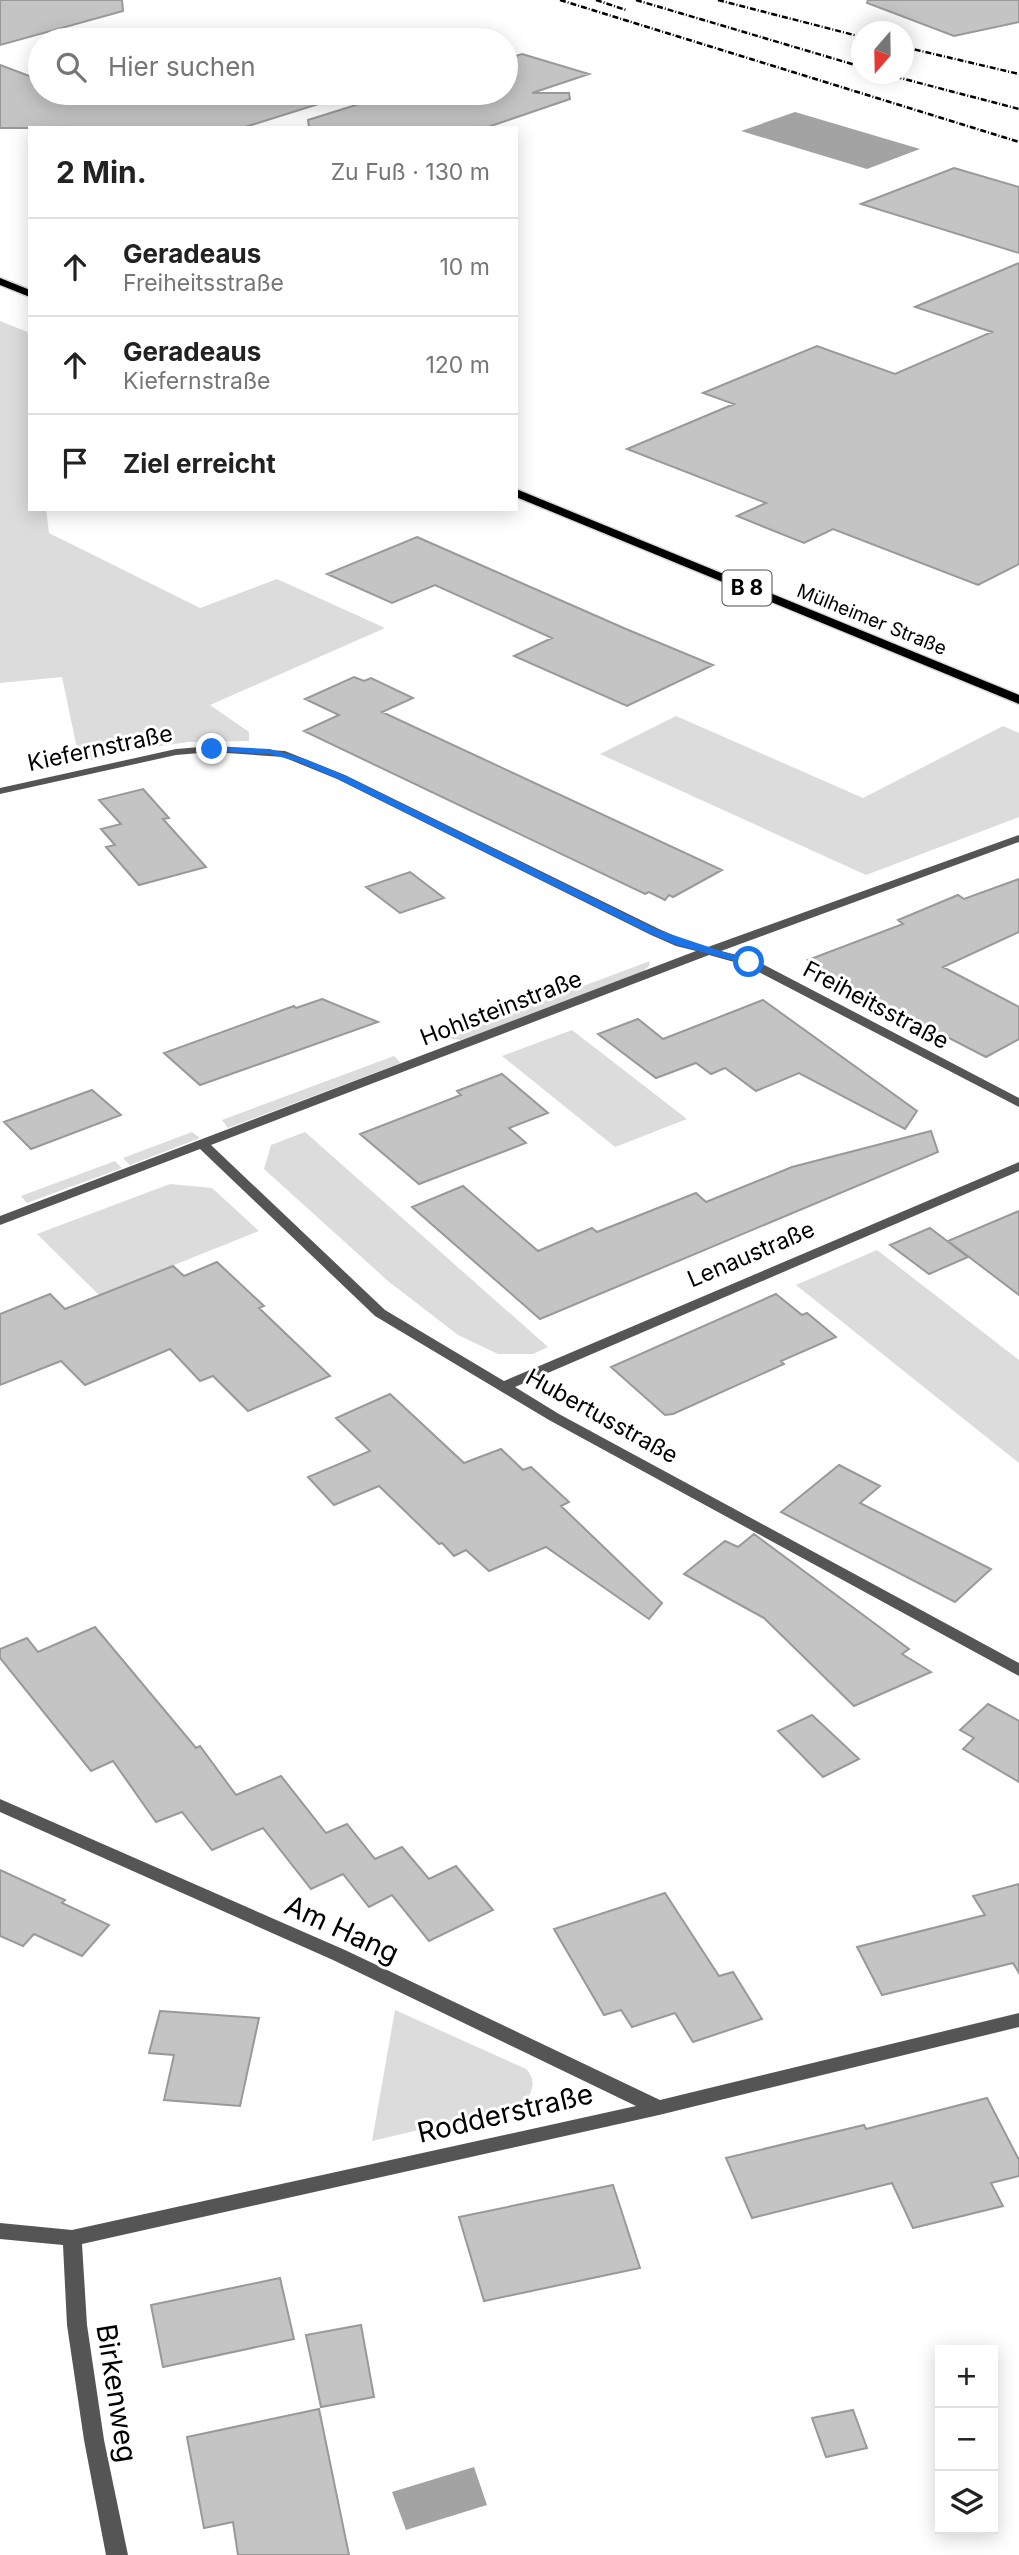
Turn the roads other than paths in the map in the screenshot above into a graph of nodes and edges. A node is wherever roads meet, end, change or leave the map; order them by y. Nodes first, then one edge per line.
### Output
1 (0, 281) edge
2 (28, 292) edge
3 (518, 494) edge
4 (1019, 700) edge
5 (0, 791) edge
6 (1019, 838) edge
7 (712, 950) junction
8 (1019, 1103) edge
9 (203, 1145) junction
10 (1019, 1166) edge
11 (0, 1221) edge
12 (502, 1387) junction
13 (1019, 1670) edge
14 (0, 1805) edge
15 (1019, 2020) edge
16 (659, 2108) junction
17 (0, 2231) edge
18 (72, 2238) junction
19 (117, 2555) edge

1 - 2 main road
3 - 4 main road, Mülheimer Straße / B 8
5 - 7 street, Kiefernstraße
6 - 7 street, Hohlsteinstraße
7 - 8 street, Freiheitsstraße
7 - 9 street, Hohlsteinstraße
9 - 11 street, Hohlsteinstraße
9 - 12 street, Hubertusstraße
10 - 12 street, Lenaustraße
12 - 13 street, Hubertusstraße
14 - 16 street, Am Hang
15 - 16 street, Rodderstraße
16 - 18 street, Rodderstraße
17 - 18 street, Rodderstraße
18 - 19 street, Birkenweg

